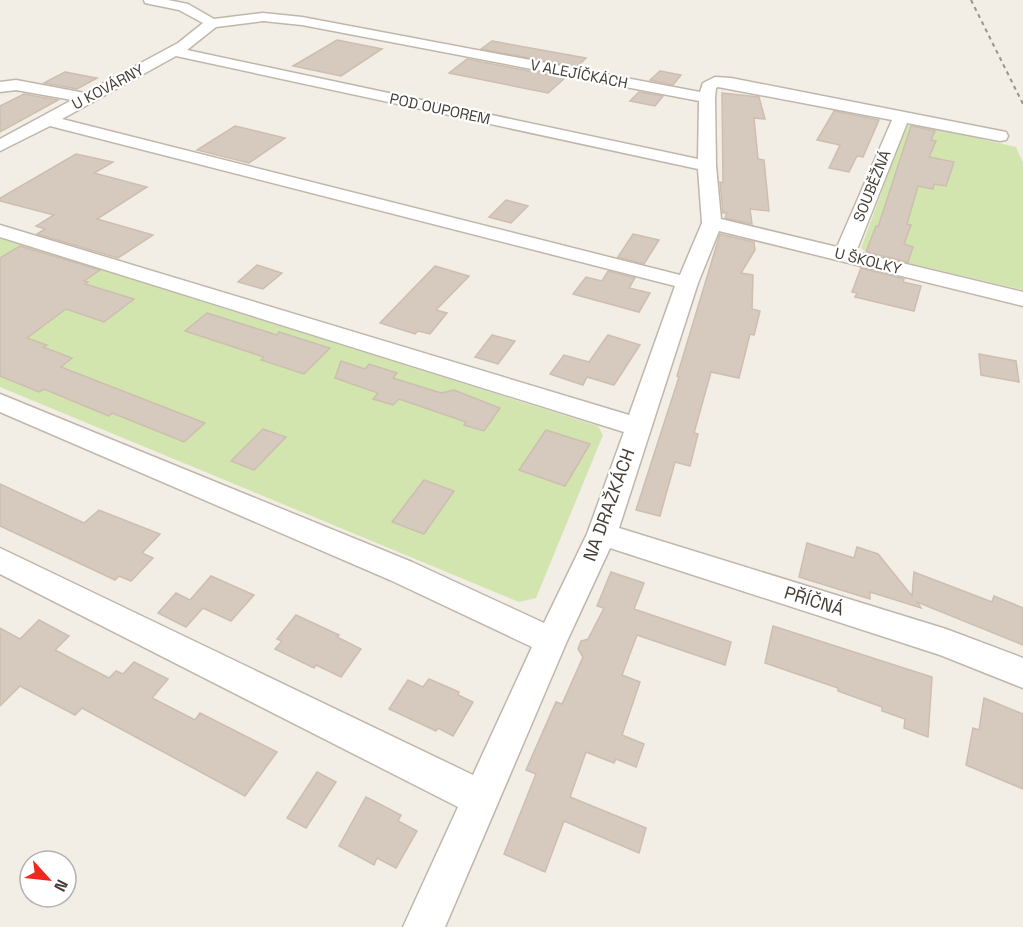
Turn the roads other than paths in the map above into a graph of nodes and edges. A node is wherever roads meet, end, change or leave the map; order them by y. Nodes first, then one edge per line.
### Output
1 (150, 0) edge
2 (212, 23) junction
3 (174, 51) junction
4 (0, 87) edge
5 (86, 98) junction
6 (707, 98) junction
7 (901, 117) junction
8 (47, 120) junction
9 (1000, 136) dead end
10 (0, 146) edge
11 (707, 166) junction
12 (712, 223) junction
13 (0, 231) edge
14 (844, 255) junction
15 (687, 283) junction
16 (1023, 299) edge
17 (0, 402) edge
18 (638, 427) junction
19 (602, 534) junction
20 (0, 560) edge
21 (551, 641) junction
22 (1023, 673) edge
23 (481, 799) junction
24 (424, 927) edge

1 - 2 street
2 - 3 street, U KOVÁRNY
2 - 6 street, V ALEJÍČKÁCH
3 - 5 street, U KOVÁRNY
3 - 11 street, POD OUPOREM
4 - 5 street
5 - 8 street, U KOVÁRNY
6 - 7 street
6 - 11 street, NA DRAŽKÁCH
7 - 9 street
7 - 14 street, SOUBĚŽNÁ
8 - 10 street, U KOVÁRNY
8 - 15 street
11 - 12 street, NA DRAŽKÁCH
12 - 14 street, U ŠKOLKY
12 - 15 street, NA DRAŽKÁCH
13 - 18 street
14 - 16 street, U ŠKOLKY
15 - 18 street, NA DRAŽKÁCH
17 - 21 street
18 - 19 street, NA DRAŽKÁCH
19 - 21 street, NA DRAŽKÁCH
19 - 22 street, PŘÍČNÁ
20 - 23 street
21 - 23 street, NA DRAŽKÁCH
23 - 24 street, NA DRAŽKÁCH

